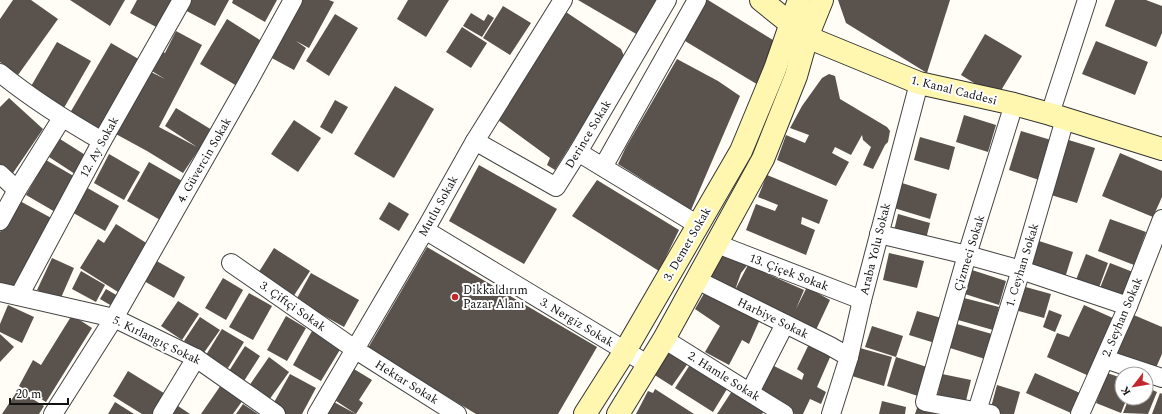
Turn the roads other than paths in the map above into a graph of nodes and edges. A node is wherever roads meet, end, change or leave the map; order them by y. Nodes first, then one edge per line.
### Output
1 (182, 0) edge
2 (292, 0) edge
3 (563, 0) edge
4 (666, 0) edge
5 (697, 0) edge
6 (761, 0) edge
7 (799, 0) edge
8 (822, 0) edge
9 (1087, 0) edge
10 (799, 31) junction
11 (0, 73) edge
12 (919, 83) junction
13 (1014, 104) junction
14 (1058, 116) junction
15 (62, 118) junction
16 (102, 141) junction
17 (475, 141) junction
18 (1162, 149) edge
19 (578, 152) junction
20 (603, 167) junction
21 (0, 174) edge
22 (17, 190) junction
23 (1162, 219) edge
24 (0, 221) edge
25 (698, 225) junction
26 (425, 230) junction
27 (879, 234) junction
28 (717, 244) junction
29 (967, 255) junction
30 (231, 263) dead end
31 (1021, 270) junction
32 (697, 280) junction
33 (0, 292) edge
34 (19, 296) junction
35 (862, 300) junction
36 (1128, 306) junction
37 (114, 318) junction
38 (785, 324) junction
39 (664, 339) junction
40 (356, 350) junction
41 (625, 351) junction
42 (849, 357) junction
43 (196, 358) junction
44 (1105, 359) junction
45 (647, 364) junction
46 (1162, 378) edge
47 (750, 392) junction
48 (984, 413) edge
49 (53, 414) edge
50 (162, 414) edge
51 (276, 414) edge
52 (317, 414) edge
53 (457, 414) edge
54 (585, 414) edge
55 (618, 414) edge
56 (784, 414) edge
57 (831, 414) edge
58 (1080, 414) edge

1 - 16 street, 12. Ay Sokak
2 - 37 street, 4. Güvercin Sokak
3 - 17 street, Mutlu Sokak
4 - 19 street, Derince Sokak
5 - 20 street
6 - 10 main road, 1. Kanal Caddesi
7 - 10 main road, 3. Demet Sokak
8 - 10 main road, 3. Demet Sokak
9 - 14 street, 1. Ceyhan Sokak
10 - 12 main road, 1. Kanal Caddesi
10 - 25 main road, 3. Demet Sokak
10 - 28 main road, 3. Demet Sokak
11 - 15 street
12 - 13 main road, 1. Kanal Caddesi
12 - 27 street, Araba Yolu Sokak
13 - 14 main road, 1. Kanal Caddesi
13 - 29 street, Çizmeci Sokak
14 - 18 main road, 1. Kanal Caddesi
14 - 31 street, 1. Ceyhan Sokak
15 - 16 street
15 - 22 street
16 - 34 street, 12. Ay Sokak
17 - 19 street, Derince Sokak
17 - 26 street, Mutlu Sokak
19 - 20 street
20 - 25 street
21 - 22 street
22 - 24 street
23 - 36 street, 2. Seyhan Sokak
25 - 41 main road, 3. Demet Sokak
26 - 40 street, Mutlu Sokak
26 - 41 street, 3. Nergiz Sokak
27 - 29 street
27 - 35 street, Araba Yolu Sokak
28 - 32 main road, 3. Demet Sokak
28 - 35 street, 13. Çiçek Sokak
29 - 31 street
29 - 48 street, Çizmeci Sokak
30 - 40 street, 3. Çiftçi Sokak
31 - 36 street
31 - 48 street, 1. Ceyhan Sokak
32 - 38 street, Harbiye Sokak
32 - 39 main road, 3. Demet Sokak
33 - 34 street, 5. Kırlangıç Sokak
34 - 37 street, 5. Kırlangıç Sokak
35 - 42 street, Araba Yolu Sokak
36 - 44 street, 2. Seyhan Sokak
37 - 43 street, 5. Kırlangıç Sokak
37 - 49 street, 4. Güvercin Sokak
38 - 42 street, Harbiye Sokak
38 - 47 street
39 - 45 main road, 3. Demet Sokak
39 - 47 street, 2. Hamle Sokak
40 - 52 street, Mutlu Sokak
40 - 53 street, Hektar Sokak
41 - 45 street, 3. Nergiz Sokak
41 - 54 main road, 3. Demet Sokak
42 - 57 street, Araba Yolu Sokak
43 - 50 street
43 - 51 street, 5. Kırlangıç Sokak
44 - 46 street
44 - 58 street, 2. Seyhan Sokak
45 - 55 main road, 3. Demet Sokak
47 - 56 street, 2. Hamle Sokak

